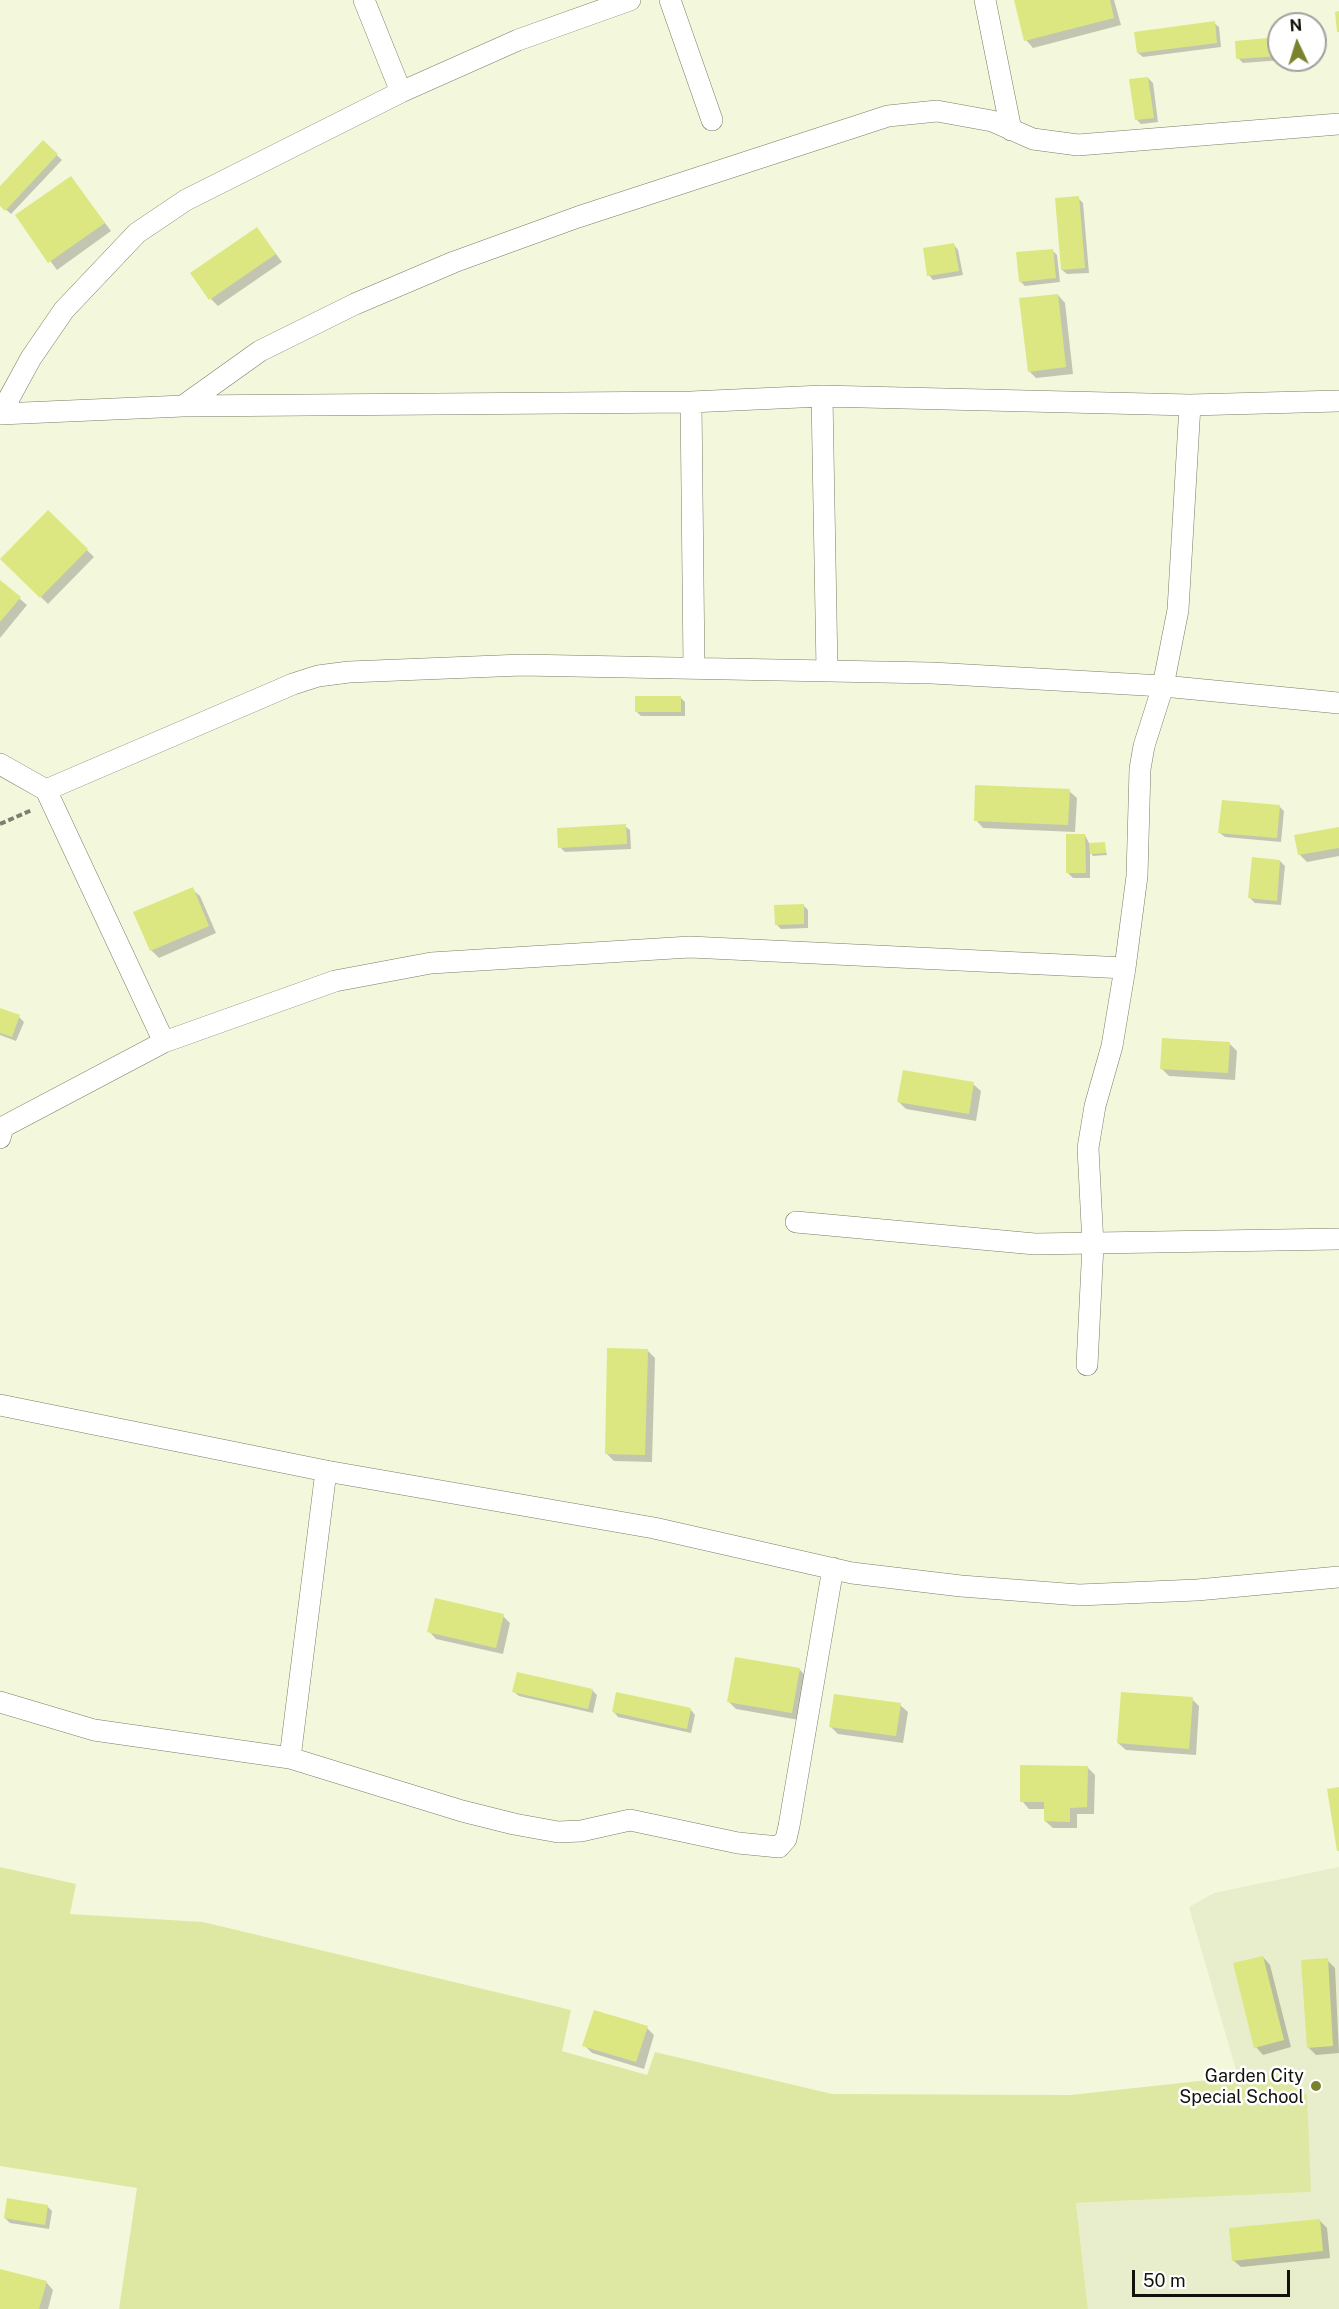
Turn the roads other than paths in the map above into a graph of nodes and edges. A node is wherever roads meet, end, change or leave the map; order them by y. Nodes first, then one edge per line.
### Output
1 (364, 0) edge
2 (630, 0) edge
3 (670, 0) edge
4 (985, 0) edge
5 (401, 92) junction
6 (712, 120) dead end
7 (1339, 123) edge
8 (1011, 130) junction
9 (822, 396) junction
10 (1339, 401) edge
11 (691, 402) junction
12 (1190, 405) junction
13 (183, 406) junction
14 (1, 413) edge
15 (694, 667) junction
16 (827, 670) junction
17 (1163, 686) junction
18 (1339, 702) edge
19 (0, 764) edge
20 (48, 796) junction
21 (1125, 968) junction
22 (164, 1042) junction
23 (1, 1130) edge
24 (796, 1222) dead end
25 (1339, 1239) edge
26 (1093, 1245) junction
27 (1086, 1365) dead end
28 (0, 1405) edge
29 (326, 1471) junction
30 (833, 1568) junction
31 (1339, 1577) edge
32 (0, 1702) edge
33 (290, 1758) junction

1 - 5 street
2 - 5 street
3 - 6 street
4 - 8 street
5 - 14 street
7 - 8 street
8 - 13 street
9 - 11 street
9 - 12 street
9 - 16 street
10 - 12 street
11 - 13 street
11 - 15 street
12 - 17 street
13 - 14 street
15 - 16 street
15 - 20 street
16 - 17 street
17 - 18 street
17 - 21 street
19 - 20 street
20 - 22 street
21 - 22 street
21 - 26 street
22 - 23 street
24 - 26 street
25 - 26 street
26 - 27 street
28 - 29 street
29 - 30 street
29 - 33 street
30 - 31 street
30 - 33 street
32 - 33 street

